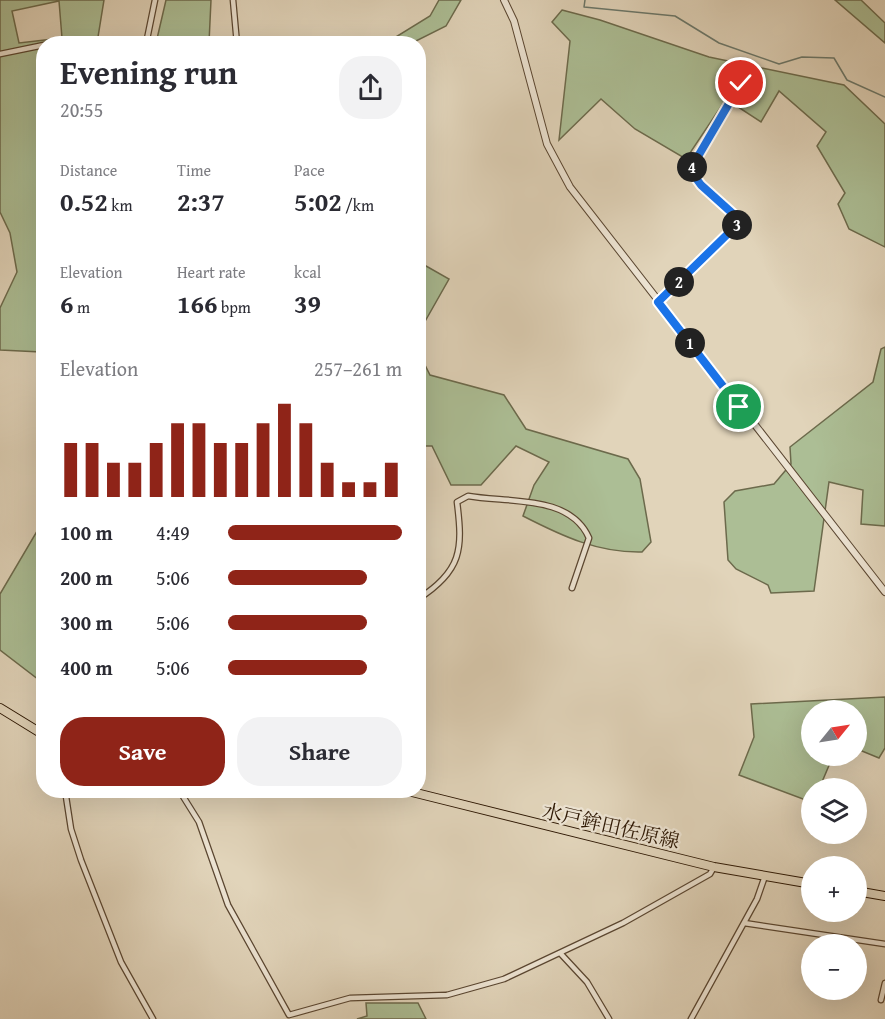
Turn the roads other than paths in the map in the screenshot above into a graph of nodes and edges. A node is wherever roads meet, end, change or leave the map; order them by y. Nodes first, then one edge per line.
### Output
1 (155, 0) edge
2 (233, 0) edge
3 (504, 0) edge
4 (148, 36) edge
5 (236, 36) edge
6 (36, 47) edge
7 (0, 54) edge
8 (741, 83) dead end
9 (658, 302) junction
10 (572, 588) dead end
11 (426, 592) edge
12 (885, 592) edge
13 (0, 708) edge
14 (36, 730) edge
15 (426, 795) edge
16 (67, 798) edge
17 (184, 798) edge
18 (714, 867) junction
19 (765, 876) junction
20 (801, 882) edge
21 (867, 893) edge
22 (885, 896) edge
23 (744, 923) junction
24 (885, 944) edge
25 (561, 954) junction
26 (885, 983) edge
27 (881, 1000) dead end
28 (153, 1019) edge
29 (609, 1019) edge
30 (691, 1019) edge

1 - 4 street
2 - 5 street
3 - 9 street
6 - 7 street
8 - 9 street
9 - 12 street
10 - 11 street
13 - 14 main road
15 - 18 main road, 水戸鉾田佐原線
16 - 28 street
17 - 25 street
18 - 19 main road, 水戸鉾田佐原線
18 - 25 street
19 - 20 main road, 水戸鉾田佐原線
19 - 23 street
21 - 22 main road
23 - 24 street
23 - 30 street
25 - 29 street
26 - 27 street

